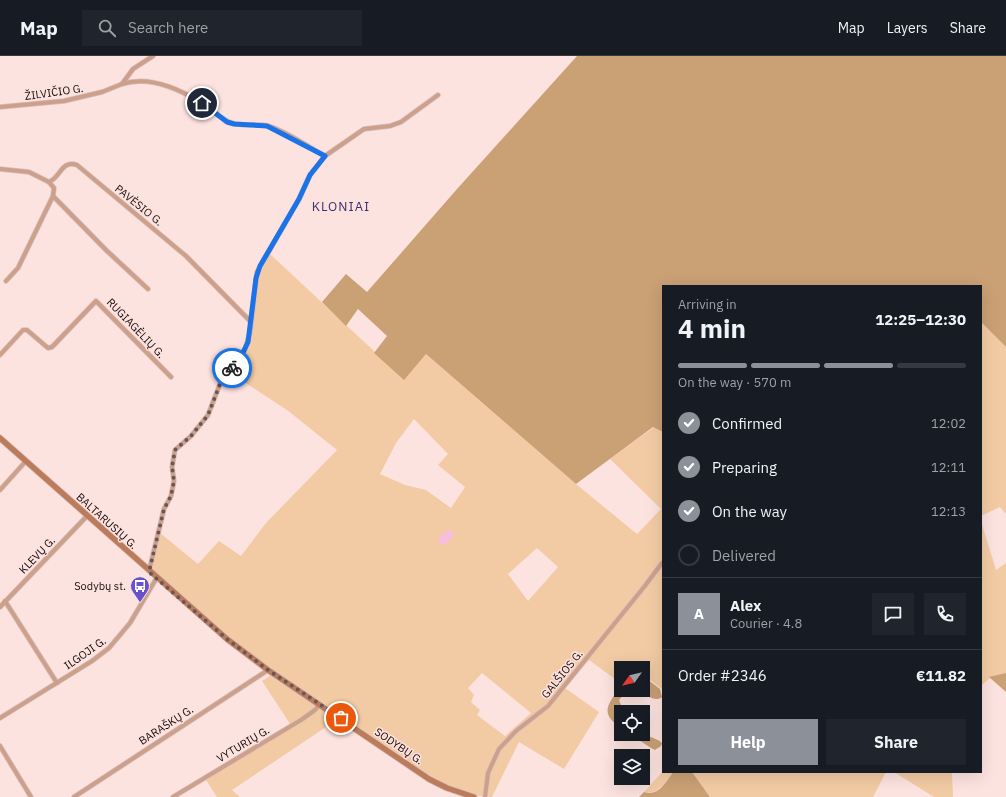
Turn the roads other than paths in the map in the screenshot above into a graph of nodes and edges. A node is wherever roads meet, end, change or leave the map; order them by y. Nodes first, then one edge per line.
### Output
1 (153, 56) edge
2 (122, 84) junction
3 (438, 95) dead end
4 (0, 107) edge
5 (325, 156) junction
6 (0, 169) edge
7 (49, 182) junction
8 (53, 196) junction
9 (6, 281) dead end
10 (148, 289) dead end
11 (251, 322) junction
12 (0, 355) edge
13 (171, 377) dead end
14 (0, 438) edge
15 (26, 461) junction
16 (0, 490) edge
17 (87, 516) junction
18 (662, 563) dead end
19 (149, 572) junction
20 (156, 578) junction
21 (5, 601) junction
22 (0, 607) edge
23 (257, 662) joint
24 (268, 670) junction
25 (57, 683) junction
26 (320, 704) junction
27 (0, 718) edge
28 (0, 746) edge
29 (31, 797) edge
30 (74, 797) edge
31 (173, 797) edge
32 (474, 797) edge
33 (485, 797) edge

1 - 2 street
2 - 4 street, ŽILVIČIO G.
2 - 5 street, ŽILVIČIO G.
3 - 5 street
5 - 11 street
6 - 7 street
7 - 8 street
7 - 11 street, PAVĖSIO G.
8 - 9 street
8 - 10 street
11 - 19 street
12 - 13 street, RUGIAGĖLIŲ G.
14 - 15 main road, BALTARUSIŲ G.
15 - 16 street
15 - 17 main road, BALTARUSIŲ G.
17 - 19 main road, BALTARUSIŲ G.
17 - 21 street, KLEVŲ G.
18 - 33 street, GALŠIOS G.
19 - 20 main road, BALTARUSIŲ G.
20 - 23 main road, BALTARUSIŲ G.
20 - 25 street, ILGOJI G.
21 - 22 street, KLEVŲ G.
21 - 25 street
23 - 24 main road, SODYBŲ G.
24 - 26 main road, SODYBŲ G.
24 - 30 street, BARAŠKŲ G.
25 - 27 street, ILGOJI G.
26 - 31 street, VYTURIŲ G.
26 - 32 main road, SODYBŲ G.
28 - 29 street

